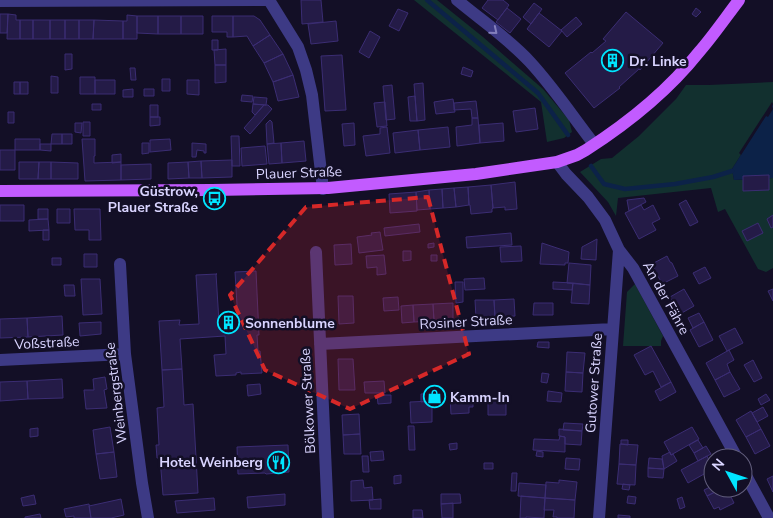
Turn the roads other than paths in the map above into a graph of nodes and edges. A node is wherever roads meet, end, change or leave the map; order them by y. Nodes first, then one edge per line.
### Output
1 (0, 0) edge
2 (269, 0) edge
3 (457, 0) edge
4 (739, 0) edge
5 (594, 144) junction
6 (557, 162) junction
7 (323, 189) junction
8 (0, 191) edge
9 (619, 250) junction
10 (316, 252) dead end
11 (120, 264) dead end
12 (613, 329) junction
13 (320, 344) junction
14 (125, 354) junction
15 (0, 360) edge
16 (732, 448) edge
17 (753, 488) edge
18 (148, 518) edge
19 (328, 518) edge
20 (599, 518) edge
21 (769, 518) edge

1 - 2 street
2 - 7 street
3 -> 5 street
4 - 5 main road, Plauer Straße
5 - 6 main road, Plauer Straße
6 - 7 main road, Plauer Straße
6 - 9 street, An der Fähre
7 - 8 main road, Plauer Straße
9 - 12 street, Gutower Straße
9 - 16 street, An der Fähre
10 - 13 street, Bölkower Straße
11 - 14 street, Weinbergstraße
12 - 13 street, Rosiner Straße
12 - 20 street, Gutower Straße
13 - 19 street, Bölkower Straße
14 - 15 street, Voßstraße
14 - 18 street, Weinbergstraße
17 - 21 street

